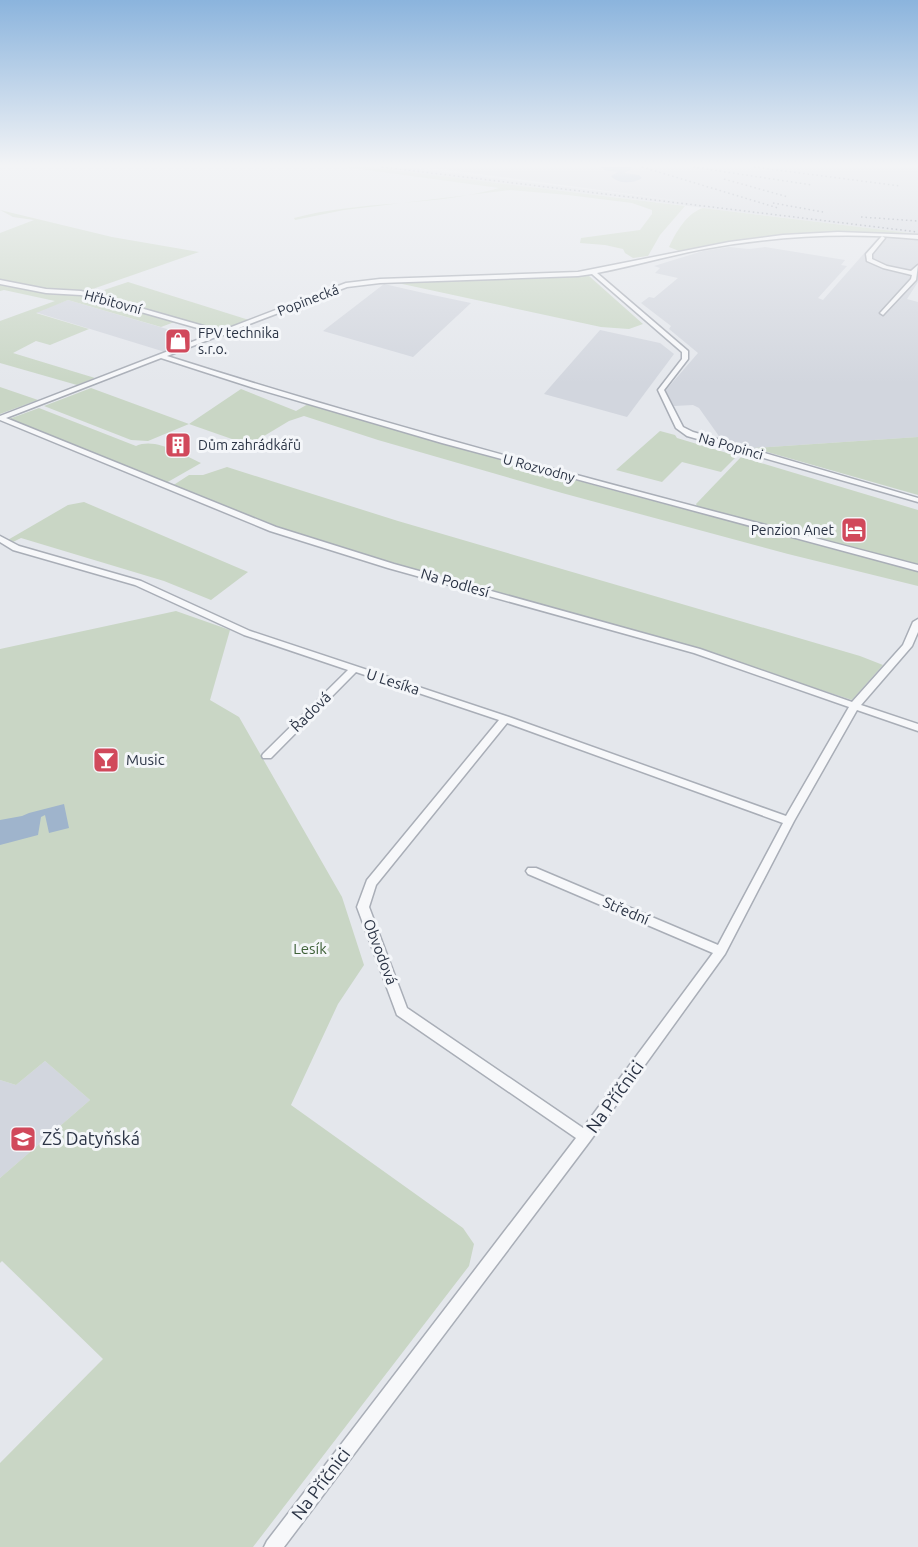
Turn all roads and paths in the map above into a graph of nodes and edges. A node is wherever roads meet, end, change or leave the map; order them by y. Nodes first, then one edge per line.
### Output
1 (767, 239) edge
2 (881, 239) edge
3 (891, 239) edge
4 (918, 243) edge
5 (659, 250) dead end
6 (655, 258) junction
7 (918, 267) edge
8 (593, 272) junction
9 (915, 274) junction
10 (0, 282) edge
11 (883, 313) dead end
12 (224, 334) junction
13 (163, 357) junction
14 (0, 418) edge
15 (918, 500) edge
16 (0, 538) edge
17 (918, 568) edge
18 (918, 622) edge
19 (354, 669) junction
20 (855, 705) junction
21 (505, 719) junction
22 (918, 728) edge
23 (267, 756) dead end
24 (789, 821) junction
25 (532, 871) dead end
26 (721, 951) junction
27 (585, 1137) junction
28 (273, 1547) edge

1 - 6 street, Popinecká
2 - 9 street
3 - 4 street
5 - 6 street
6 - 8 street, Popinecká
7 - 9 street
8 - 12 street, Popinecká
8 - 15 street, Na Popinci
9 - 11 street
10 - 12 street, Hřbitovní
12 - 13 street, Popinecká
13 - 14 street, Popinecká
13 - 17 street, U Rozvodny
14 - 20 street, Na Podlesí
16 - 19 street, U Lesíka
18 - 20 street, Na Příčnici
19 - 21 street, U Lesíka
19 - 23 street, Řadová
20 - 22 street, Na Podlesí
20 - 24 street, Na Příčnici
21 - 24 street, U Lesíka
21 - 27 street, Obvodová
24 - 26 street, Na Příčnici
25 - 26 street, Střední
26 - 27 street, Na Příčnici
27 - 28 street, Na Příčnici

